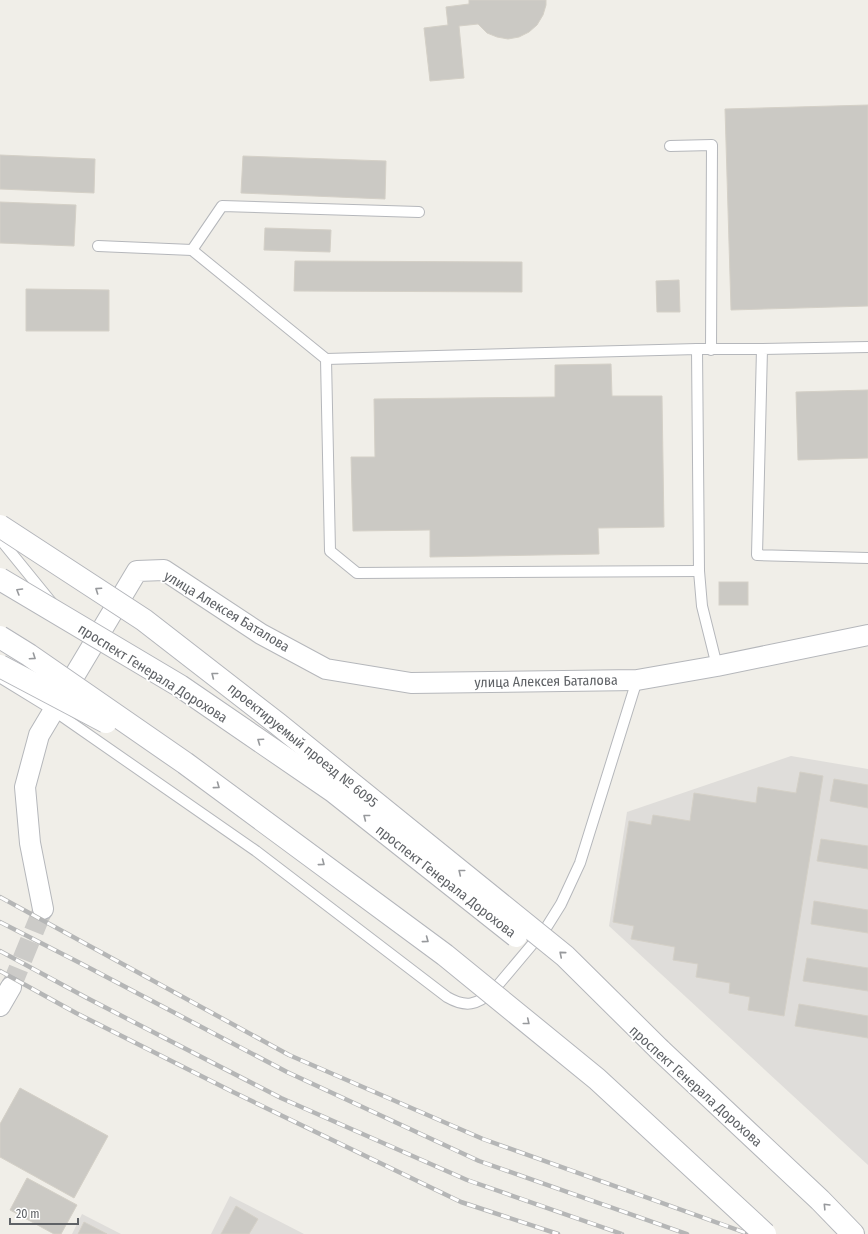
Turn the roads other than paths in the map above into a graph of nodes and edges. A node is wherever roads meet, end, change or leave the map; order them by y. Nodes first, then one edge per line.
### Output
1 (670, 146) dead end
2 (419, 212) dead end
3 (98, 246) dead end
4 (192, 250) junction
5 (868, 346) edge
6 (697, 349) junction
7 (762, 349) junction
8 (712, 350) junction
9 (326, 359) junction
10 (0, 526) edge
11 (0, 539) edge
12 (868, 558) edge
13 (699, 572) junction
14 (0, 579) edge
15 (868, 635) edge
16 (0, 637) edge
17 (85, 643) junction
18 (0, 666) edge
19 (717, 666) junction
20 (0, 677) edge
21 (637, 680) junction
22 (53, 710) junction
23 (185, 763) junction
24 (43, 909) tunnel mouth
25 (11, 986) tunnel mouth
26 (0, 1006) edge
27 (660, 1050) junction
28 (765, 1234) edge
29 (853, 1234) edge

1 - 8 lane
2 - 4 lane
3 - 4 lane
4 - 9 lane
5 - 7 lane
6 - 8 lane
6 - 9 lane
6 - 13 lane
7 - 8 lane
7 - 12 lane
9 - 13 lane
27 -> 10 main road, проектируемый проезд № 6095, bridge
11 - 17 lane
13 - 19 lane
27 -> 14 main road, проспект Генерала Дорохова, bridge
15 - 19 street, улица Алексея Баталова
16 -> 23 main road, bridge
17 - 21 street, улица Алексея Баталова
17 - 22 street, улица Алексея Баталова
18 - 23 main road, bridge
19 - 21 street, улица Алексея Баталова
20 - 22 lane
21 - 22 lane
22 - 24 street, улица Алексея Баталова
23 -> 28 main road, bridge
25 - 26 street
29 -> 27 main road, проспект Генерала Дорохова

